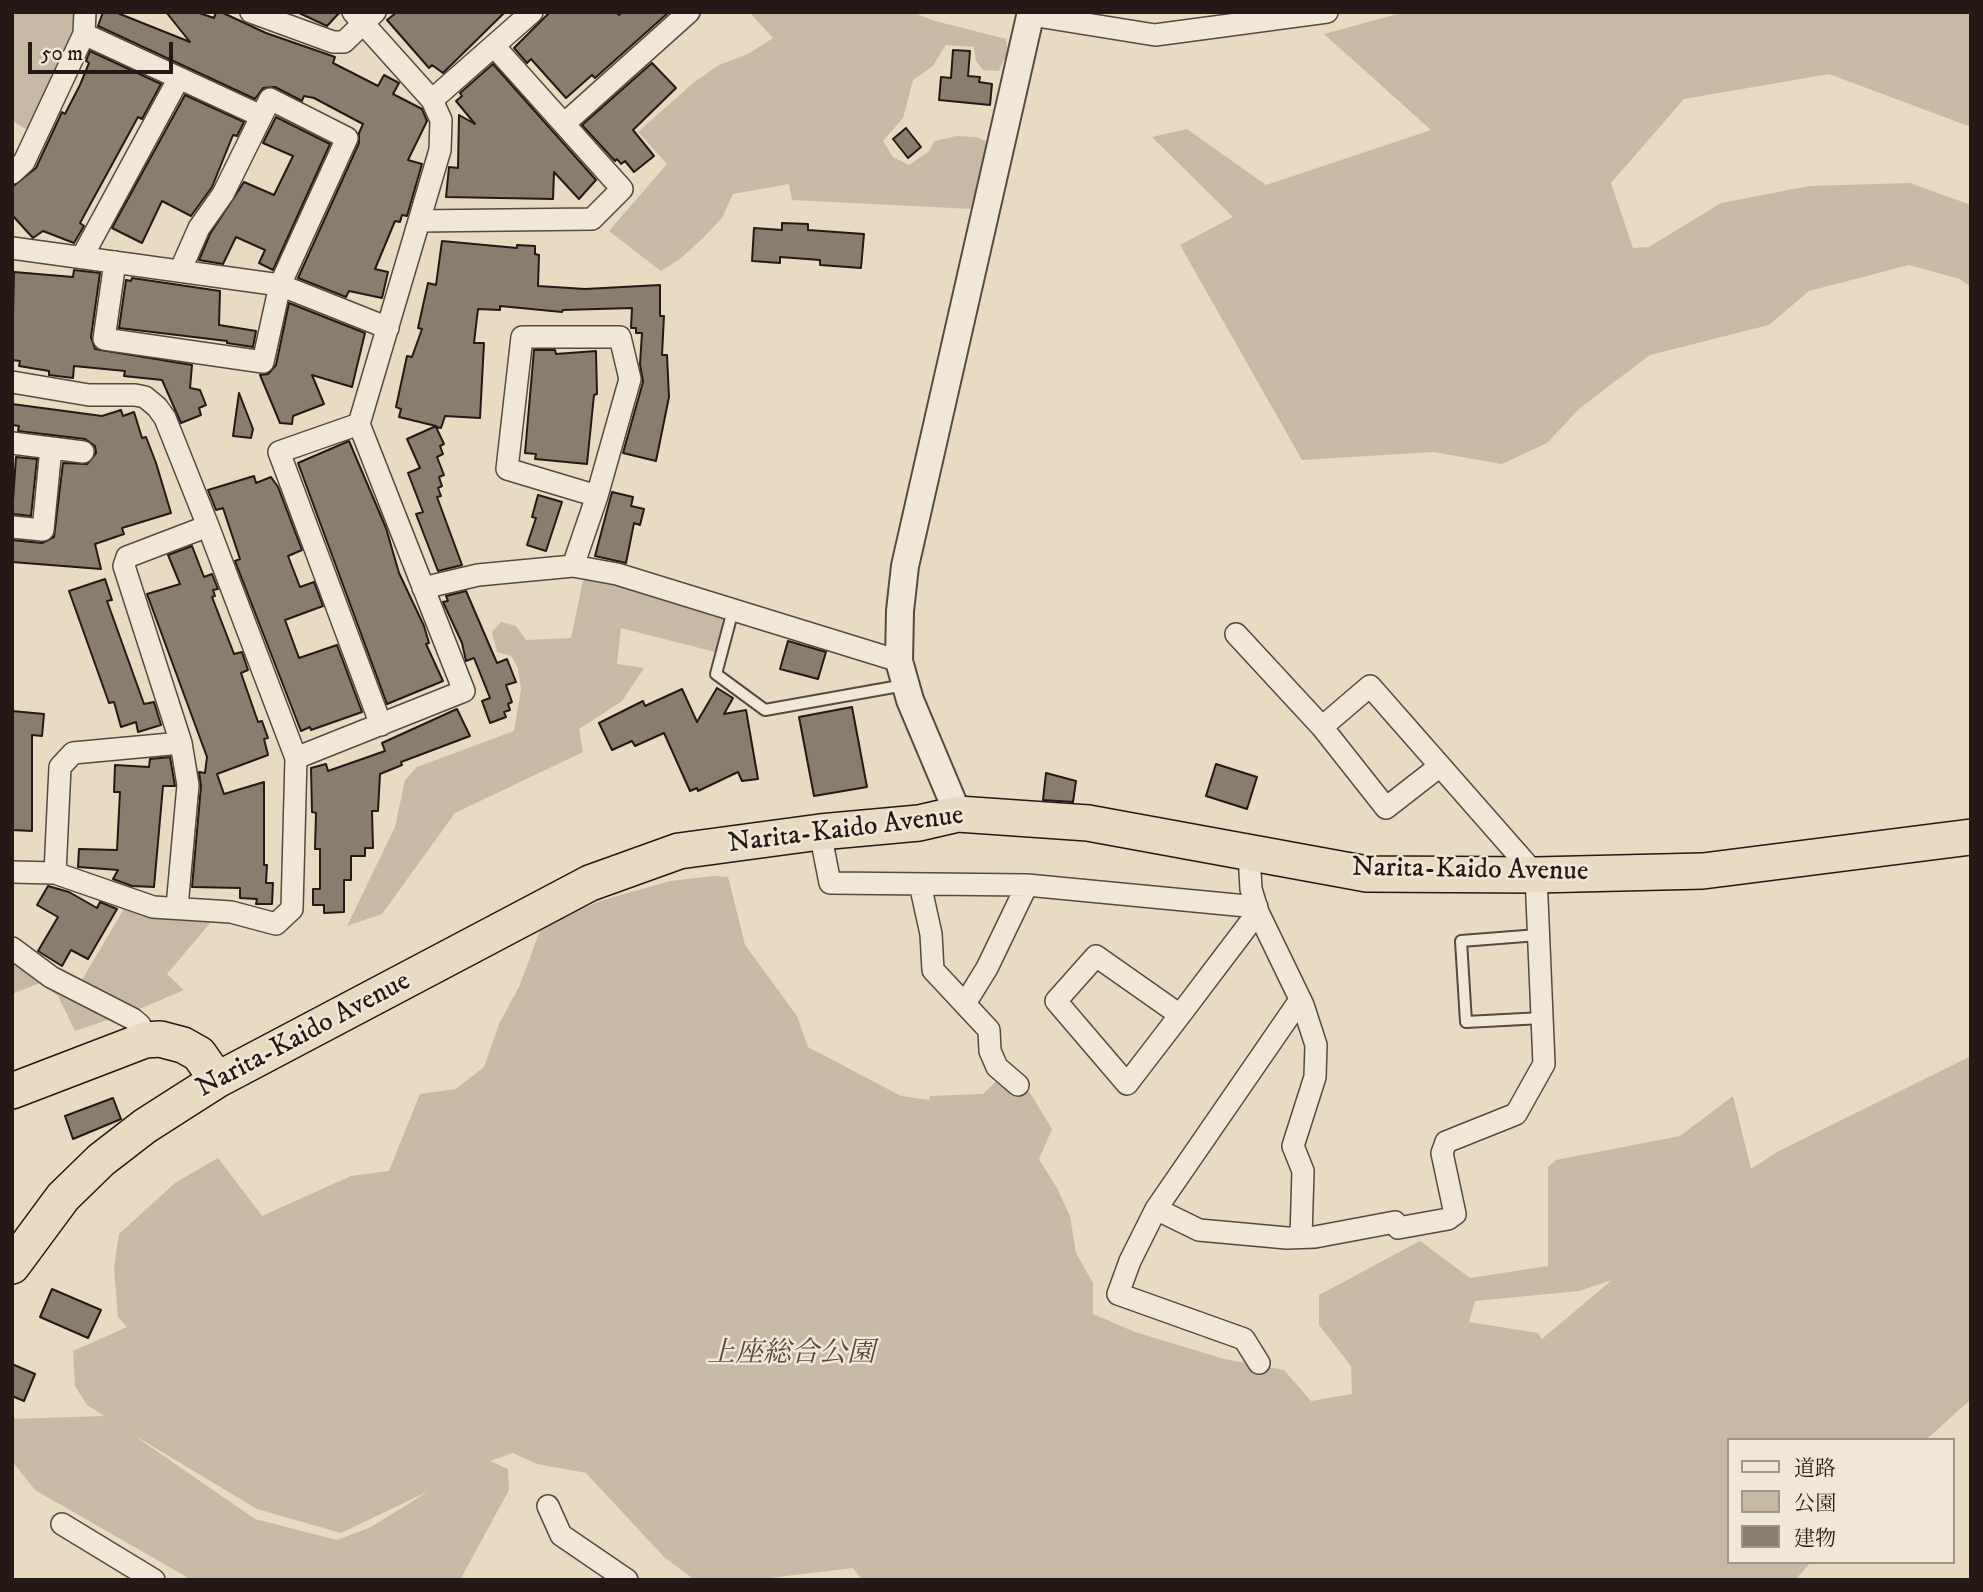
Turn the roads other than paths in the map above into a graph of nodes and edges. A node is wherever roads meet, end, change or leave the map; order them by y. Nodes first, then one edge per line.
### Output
1 (251, 12) edge
2 (532, 12) edge
3 (689, 12) edge
4 (1327, 12) edge
5 (1031, 14) edge
6 (364, 16) edge
7 (85, 23) edge
8 (494, 46) junction
9 (179, 78) junction
10 (432, 100) junction
11 (261, 116) junction
12 (564, 124) junction
13 (12, 173) edge
14 (419, 221) junction
15 (15, 251) edge
16 (82, 257) junction
17 (116, 262) junction
18 (180, 271) junction
19 (280, 285) junction
20 (388, 328) junction
21 (12, 382) edge
22 (359, 425) junction
23 (12, 443) edge
24 (51, 448) junction
25 (83, 452) dead end
26 (597, 496) junction
27 (208, 526) junction
28 (12, 527) edge
29 (573, 566) junction
30 (422, 588) junction
31 (733, 610) junction
32 (1237, 634) dead end
33 (902, 673) junction
34 (381, 725) junction
35 (1322, 727) junction
36 (181, 743) junction
37 (296, 758) junction
38 (1440, 766) junction
39 (958, 814) junction
40 (820, 832) junction
41 (1971, 837) edge
42 (1249, 854) junction
43 (12, 872) edge
44 (55, 873) junction
45 (1536, 875) junction
46 (920, 884) junction
47 (1027, 885) junction
48 (177, 907) junction
49 (1257, 909) junction
50 (1538, 935) junction
51 (12, 948) edge
52 (1300, 1000) junction
53 (966, 1002) junction
54 (1180, 1015) junction
55 (1542, 1018) junction
56 (145, 1040) junction
57 (217, 1080) junction
58 (1018, 1085) dead end
59 (12, 1091) edge
60 (1156, 1209) junction
61 (1301, 1237) junction
62 (16, 1249) edge
63 (1258, 1363) dead end
64 (548, 1506) dead end
65 (62, 1524) dead end
66 (154, 1580) edge
67 (627, 1580) edge

1 - 6 street
2 - 8 street
3 - 12 street
4 - 5 street
5 - 33 street
6 - 10 street
7 - 9 street
7 - 13 street
8 - 10 street
8 - 12 street
9 - 11 street
9 - 16 street
10 - 14 street
11 - 18 street
11 - 19 street
12 - 14 street
14 - 20 street
15 - 16 street
16 - 17 street
17 - 18 street
17 - 19 street
18 - 19 street
19 - 20 street
20 - 22 street
21 - 27 street
22 - 30 street
22 - 34 street
23 - 24 street
24 - 25 street
24 - 28 street
26 - 26 street
26 - 29 street
27 - 36 street
27 - 37 street
29 - 30 street
29 - 31 street
30 - 34 street
31 - 33 street
31 - 33 lane
32 - 35 street
33 - 39 street
34 - 37 street
35 - 38 street
35 - 38 street
36 - 44 street
36 - 48 street
37 - 48 street
38 - 45 street
39 - 40 highway, Narita-Kaido Avenue
39 - 42 highway, Narita-Kaido Avenue
40 - 46 street
40 - 57 highway, Narita-Kaido Avenue
41 - 45 highway, Narita-Kaido Avenue
42 - 45 highway, Narita-Kaido Avenue
42 - 49 street
43 - 44 street
44 - 48 street
45 - 50 street
46 - 47 street
46 - 53 street
47 - 49 street
47 - 53 street
49 - 52 street
49 - 54 street
50 - 55 street
50 - 55 lane
51 - 56 street
52 - 60 street
52 - 61 street
53 - 58 street
54 - 54 street
55 - 61 street
56 - 57 highway
56 - 59 highway
57 - 62 highway, Narita-Kaido Avenue
60 - 61 street
60 - 63 street
64 - 67 street
65 - 66 street

